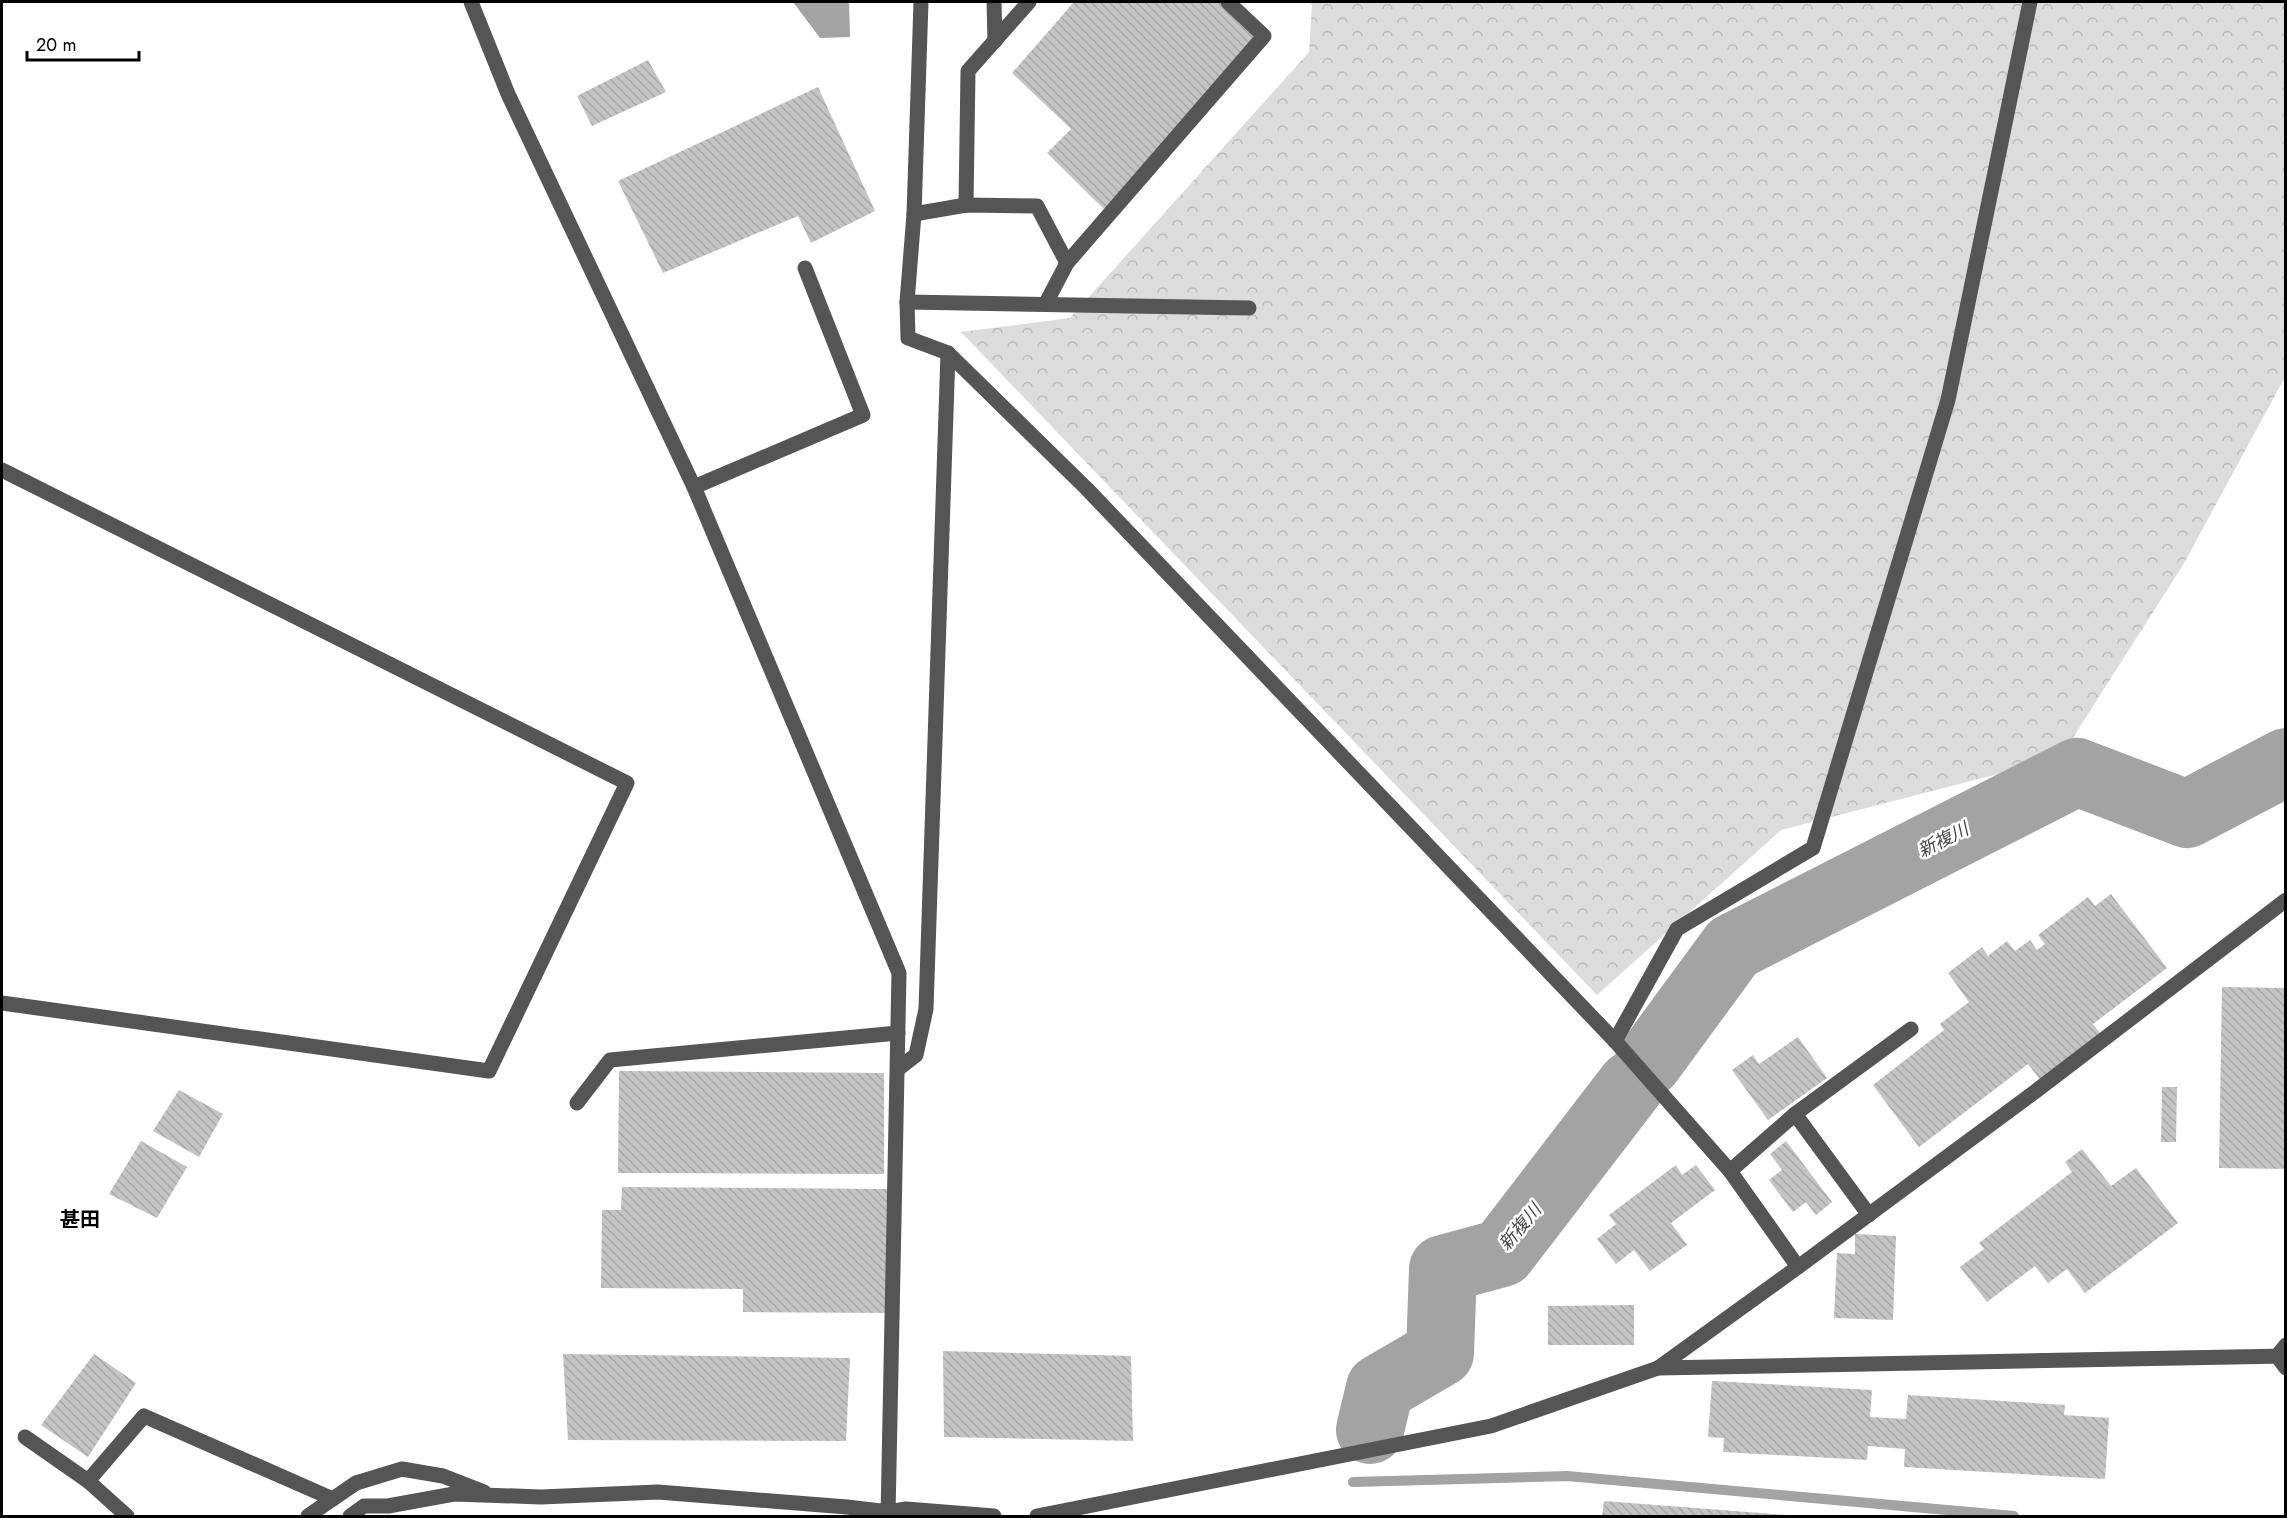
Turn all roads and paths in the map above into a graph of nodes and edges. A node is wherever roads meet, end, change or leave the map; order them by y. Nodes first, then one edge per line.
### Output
1 (471, 2) edge
2 (921, 2) edge
3 (994, 2) edge
4 (1029, 2) edge
5 (1228, 2) edge
6 (2030, 2) edge
7 (994, 41) junction
8 (966, 205) junction
9 (914, 214) junction
10 (1067, 263) junction
11 (805, 268) dead end
12 (907, 302) junction
13 (1046, 303) junction
14 (1248, 308) dead end
15 (948, 353) junction
16 (2, 470) edge
17 (694, 487) junction
18 (2286, 900) edge
19 (2, 1003) edge
20 (1911, 1029) dead end
21 (898, 1033) junction
22 (1616, 1041) junction
23 (898, 1069) junction
24 (577, 1103) dead end
25 (1795, 1114) junction
26 (1730, 1171) junction
27 (1869, 1215) junction
28 (1798, 1267) junction
29 (2283, 1356) edge
30 (1658, 1368) junction
31 (25, 1437) dead end
32 (88, 1481) junction
33 (495, 1496) junction
34 (333, 1499) junction
35 (385, 1511) edge
36 (888, 1514) edge
37 (127, 1516) edge
38 (308, 1516) edge
39 (350, 1516) edge
40 (994, 1516) edge
41 (1037, 1516) edge

1 - 17 street
2 - 9 street
3 - 7 street
4 - 7 street
5 - 10 street
6 - 22 street
7 - 8 street
8 - 9 street
8 - 10 street
9 - 12 street
10 - 13 street
11 - 17 street
12 - 13 street
12 - 15 street
13 - 14 street
15 - 22 street
15 - 23 street
16 - 19 street
17 - 21 street
18 - 27 street
20 - 25 street
21 - 23 street
21 - 24 street
22 - 26 street
23 - 36 street
25 - 26 street
25 - 27 street
26 - 28 street
27 - 28 street
28 - 30 street
29 - 30 street
30 - 41 street
31 - 32 street
32 - 34 street
32 - 37 street
33 - 34 street
33 - 35 street
33 - 36 street
34 - 38 street
35 - 39 street
36 - 40 street

